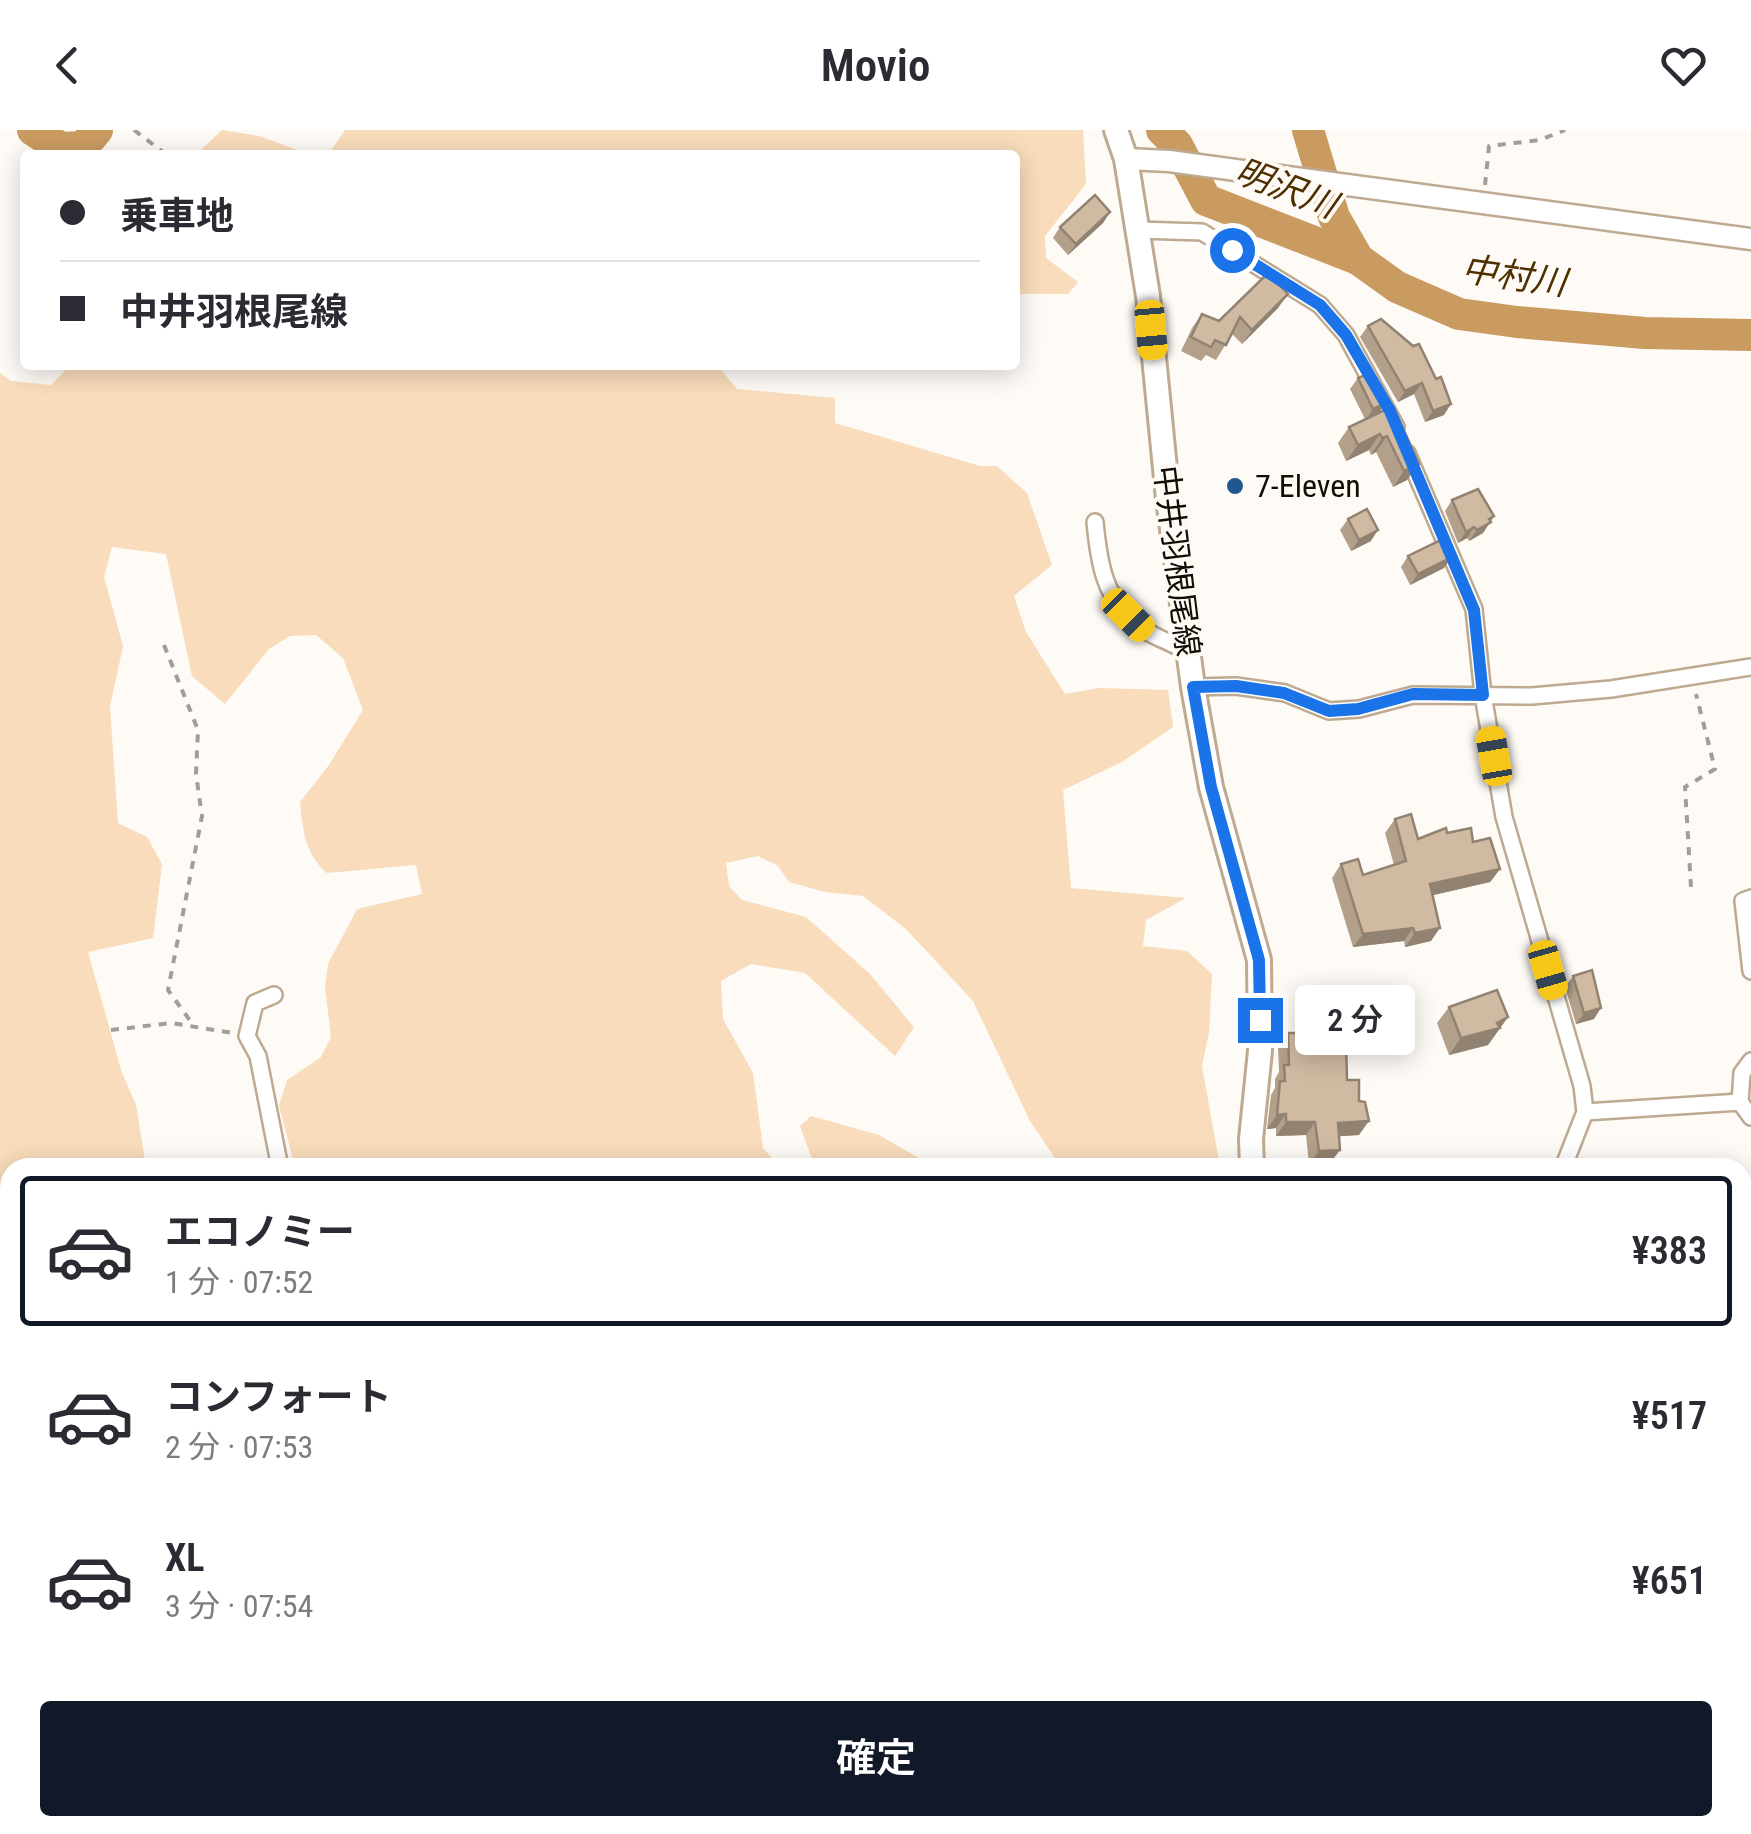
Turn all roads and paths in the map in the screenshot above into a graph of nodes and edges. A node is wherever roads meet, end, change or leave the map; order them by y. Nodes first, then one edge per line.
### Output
1 (134, 130) edge
2 (1116, 130) edge
3 (1565, 130) edge
4 (161, 150) edge
5 (1126, 159) junction
6 (1483, 205) junction
7 (1138, 230) junction
8 (1751, 239) edge
9 (1095, 522) dead end
10 (164, 645) dead end
11 (1188, 653) junction
12 (1751, 667) edge
13 (1691, 674) junction
14 (1193, 687) junction
15 (1483, 695) junction
16 (1690, 887) dead end
17 (1751, 898) edge
18 (1751, 971) edge
19 (274, 995) dead end
20 (194, 1026) junction
21 (111, 1030) dead end
22 (248, 1036) junction
23 (1751, 1061) edge
24 (1740, 1102) junction
25 (1585, 1112) junction
26 (1751, 1116) edge
27 (278, 1158) edge
28 (1252, 1158) edge
29 (1567, 1158) edge

1 - 4 path
2 - 5 main road, 中井羽根尾線
3 - 6 path
5 - 6 street
5 - 7 main road, 中井羽根尾線
6 - 8 street
7 - 11 main road, 中井羽根尾線
7 - 15 street
9 - 11 street
10 - 20 path
11 - 14 main road, 中井羽根尾線
12 - 13 street
13 - 15 street
13 - 16 path
14 - 15 street
14 - 28 main road, 中井羽根尾線
15 - 25 street
17 - 18 street
19 - 22 street
20 - 21 path
20 - 22 path
22 - 27 street
23 - 24 street
24 - 25 street
24 - 26 street
25 - 29 street

